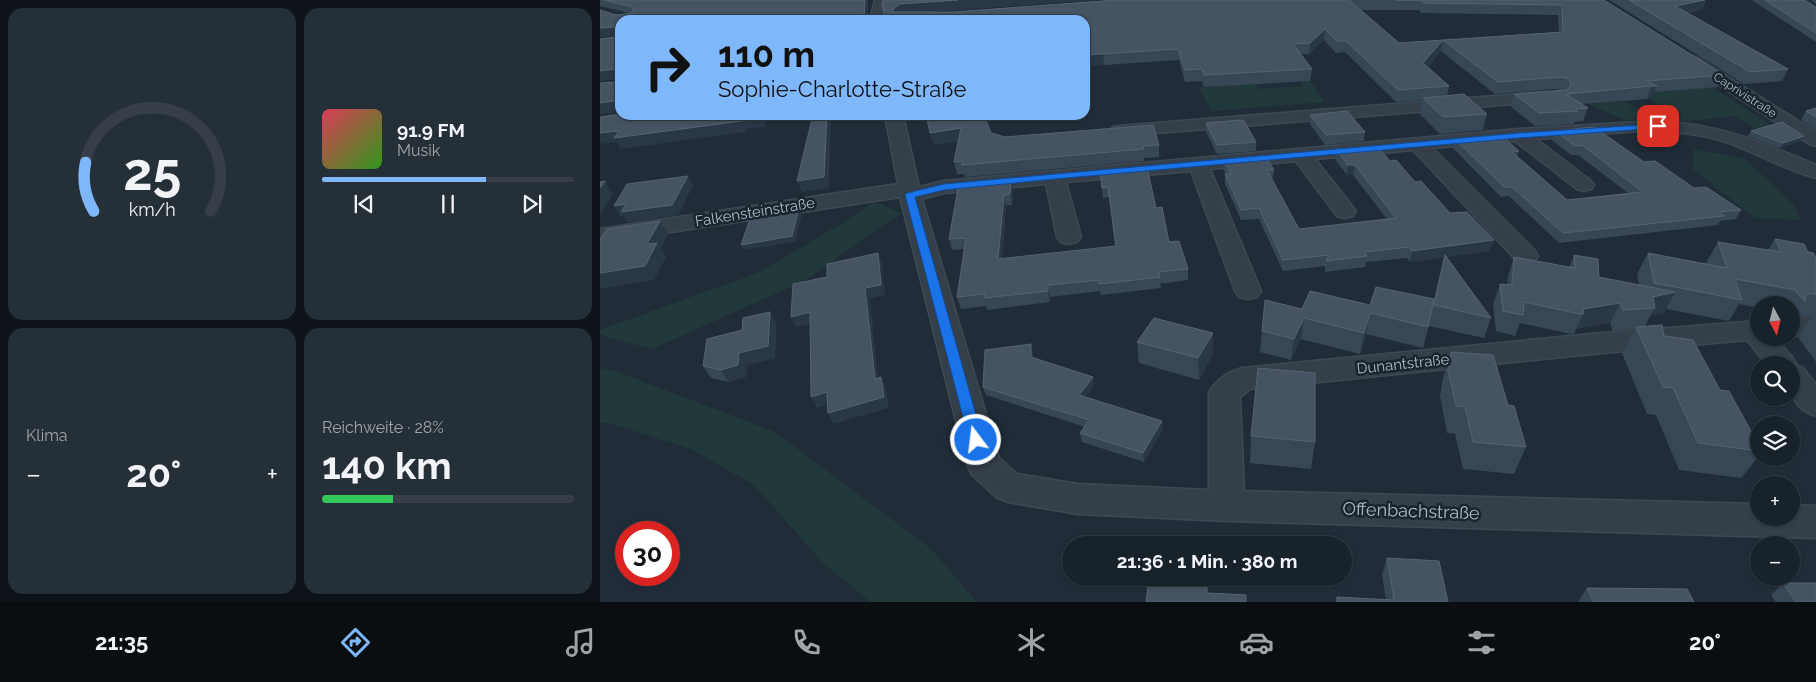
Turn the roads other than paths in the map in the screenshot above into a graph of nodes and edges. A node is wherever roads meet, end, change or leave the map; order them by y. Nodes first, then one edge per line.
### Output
1 (881, 0) edge
2 (877, 15) edge
3 (1680, 53) edge
4 (1557, 96) edge
5 (895, 120) edge
6 (1105, 133) edge
7 (1519, 135) junction
8 (1816, 140) edge
9 (1417, 144) junction
10 (1301, 155) junction
11 (1198, 164) junction
12 (1816, 172) edge
13 (1055, 176) junction
14 (1584, 185) dead end
15 (910, 192) junction
16 (1345, 211) dead end
17 (600, 236) edge
18 (1069, 237) dead end
19 (1526, 256) dead end
20 (1248, 291) dead end
21 (1816, 325) edge
22 (1800, 326) edge
23 (1750, 334) edge
24 (1768, 346) edge
25 (1776, 356) edge
26 (1800, 385) edge
27 (1816, 404) edge
28 (1227, 506) junction
29 (1816, 522) edge

1 - 2 street
3 - 8 street, Caprivistraße
4 - 6 street
5 - 15 street
7 - 9 street, Falkensteinstraße
7 - 12 street, Falkensteinstraße
7 - 14 street
9 - 10 street, Falkensteinstraße
9 - 19 street
10 - 11 street, Falkensteinstraße
10 - 16 street
11 - 13 street, Falkensteinstraße
11 - 20 street
13 - 15 street, Falkensteinstraße
13 - 18 street
15 - 17 street, Falkensteinstraße
15 - 28 street, Offenbachstraße
21 - 22 street
23 - 28 street, Dunantstraße
24 - 25 street
26 - 27 street
28 - 29 street, Offenbachstraße

